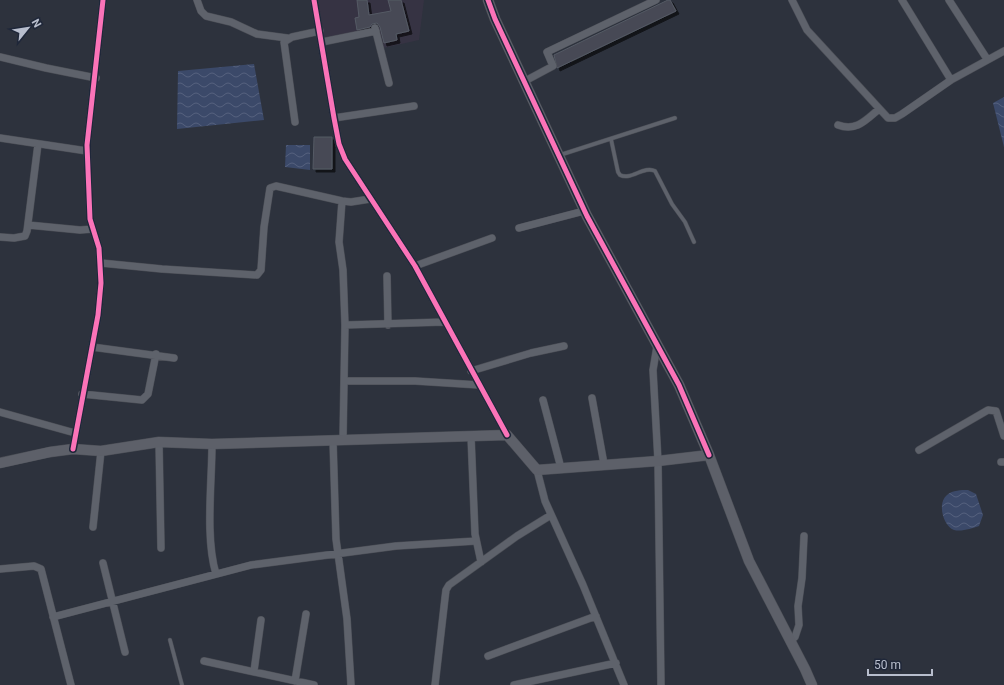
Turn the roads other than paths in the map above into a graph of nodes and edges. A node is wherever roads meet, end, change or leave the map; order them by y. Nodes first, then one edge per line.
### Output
1 (103, 0) edge
2 (197, 0) edge
3 (314, 0) edge
4 (488, 0) edge
5 (656, 0) edge
6 (792, 0) edge
7 (902, 0) edge
8 (949, 0) edge
9 (320, 31) junction
10 (287, 38) junction
11 (322, 42) junction
12 (1004, 51) edge
13 (0, 57) edge
14 (987, 59) junction
15 (96, 78) junction
16 (951, 80) junction
17 (526, 81) junction
18 (389, 83) dead end
19 (414, 106) dead end
20 (879, 109) junction
21 (334, 118) junction
22 (675, 118) dead end
23 (295, 122) dead end
24 (838, 125) dead end
25 (0, 138) edge
26 (611, 139) junction
27 (38, 144) junction
28 (87, 151) junction
29 (558, 156) junction
30 (370, 199) junction
31 (342, 201) junction
32 (584, 210) junction
33 (28, 225) junction
34 (520, 228) dead end
35 (93, 229) junction
36 (0, 237) edge
37 (492, 238) dead end
38 (694, 242) dead end
39 (101, 263) junction
40 (415, 266) junction
41 (387, 276) dead end
42 (444, 322) junction
43 (388, 325) junction
44 (345, 326) junction
45 (564, 346) dead end
46 (657, 346) junction
47 (92, 347) junction
48 (156, 354) junction
49 (174, 358) dead end
50 (471, 371) junction
51 (344, 381) junction
52 (480, 386) junction
53 (82, 394) junction
54 (592, 398) dead end
55 (543, 400) dead end
56 (0, 412) edge
57 (76, 433) junction
58 (507, 435) junction
59 (471, 436) junction
60 (1004, 436) edge
61 (338, 440) junction
62 (159, 442) junction
63 (212, 444) junction
64 (73, 449) junction
65 (919, 450) dead end
66 (101, 451) junction
67 (709, 455) junction
68 (658, 461) junction
69 (0, 463) edge
70 (604, 464) junction
71 (561, 468) junction
72 (537, 470) junction
73 (551, 515) junction
74 (92, 527) dead end
75 (804, 536) dead end
76 (476, 541) junction
77 (161, 548) dead end
78 (338, 552) junction
79 (481, 562) junction
80 (103, 563) dead end
81 (0, 569) edge
82 (216, 574) junction
83 (112, 602) junction
84 (306, 614) dead end
85 (596, 616) junction
86 (53, 617) junction
87 (261, 620) dead end
88 (170, 640) dead end
89 (790, 640) junction
90 (125, 652) dead end
91 (488, 656) dead end
92 (204, 661) dead end
93 (616, 663) junction
94 (254, 671) junction
95 (296, 681) junction
96 (71, 685) edge
97 (182, 685) edge
98 (314, 685) edge
99 (351, 685) edge
100 (435, 685) edge
101 (514, 685) edge
102 (624, 685) edge
103 (661, 685) edge
104 (812, 685) edge

1 - 15 street
2 - 10 street
3 - 9 street
4 - 17 main road
5 - 17 street
6 - 20 street
7 - 16 street
8 - 14 street
9 - 10 street
9 - 11 street
10 - 23 street
11 - 18 street
11 - 21 street
12 - 14 street
13 - 15 street
14 - 16 street
15 - 28 street
16 - 20 street
17 - 29 main road
19 - 21 street
20 - 24 street
21 - 30 street
22 - 26 lane
25 - 27 street
26 - 29 lane
26 - 38 lane
27 - 28 street
27 - 33 street
28 - 35 street
29 - 32 main road
30 - 31 street
30 - 40 street
31 - 39 street
31 - 44 street
32 - 34 street
32 - 46 main road
33 - 35 street
33 - 36 street
35 - 39 street
37 - 40 street
39 - 47 street
40 - 42 street
41 - 43 street
42 - 43 street
42 - 50 street
43 - 44 street
44 - 51 street
45 - 50 street
46 - 67 main road
46 - 68 street
47 - 48 street
47 - 53 street
48 - 49 street
48 - 53 street
50 - 52 street
51 - 52 street
51 - 61 street
52 - 58 street
53 - 57 street
54 - 70 street
55 - 71 street
56 - 57 street
57 - 64 street
58 - 59 main road
58 - 72 main road
59 - 61 main road
59 - 76 street
60 - 65 street
61 - 63 main road
61 - 78 street
62 - 63 main road
62 - 66 main road
62 - 77 street
63 - 82 street
64 - 66 main road
64 - 69 main road
66 - 74 street
67 - 68 main road
67 - 89 main road
68 - 70 main road
68 - 103 street
70 - 71 main road
71 - 72 main road
72 - 73 street
73 - 79 street
73 - 85 street
75 - 89 street
76 - 78 street
76 - 79 street
78 - 82 street
78 - 99 street
79 - 100 street
80 - 83 street
81 - 86 street
82 - 83 street
83 - 86 street
83 - 90 street
84 - 95 street
85 - 91 street
85 - 93 street
86 - 96 street
87 - 94 street
88 - 97 lane
89 - 104 main road
92 - 94 street
93 - 101 street
93 - 102 street
94 - 95 street
95 - 98 street

